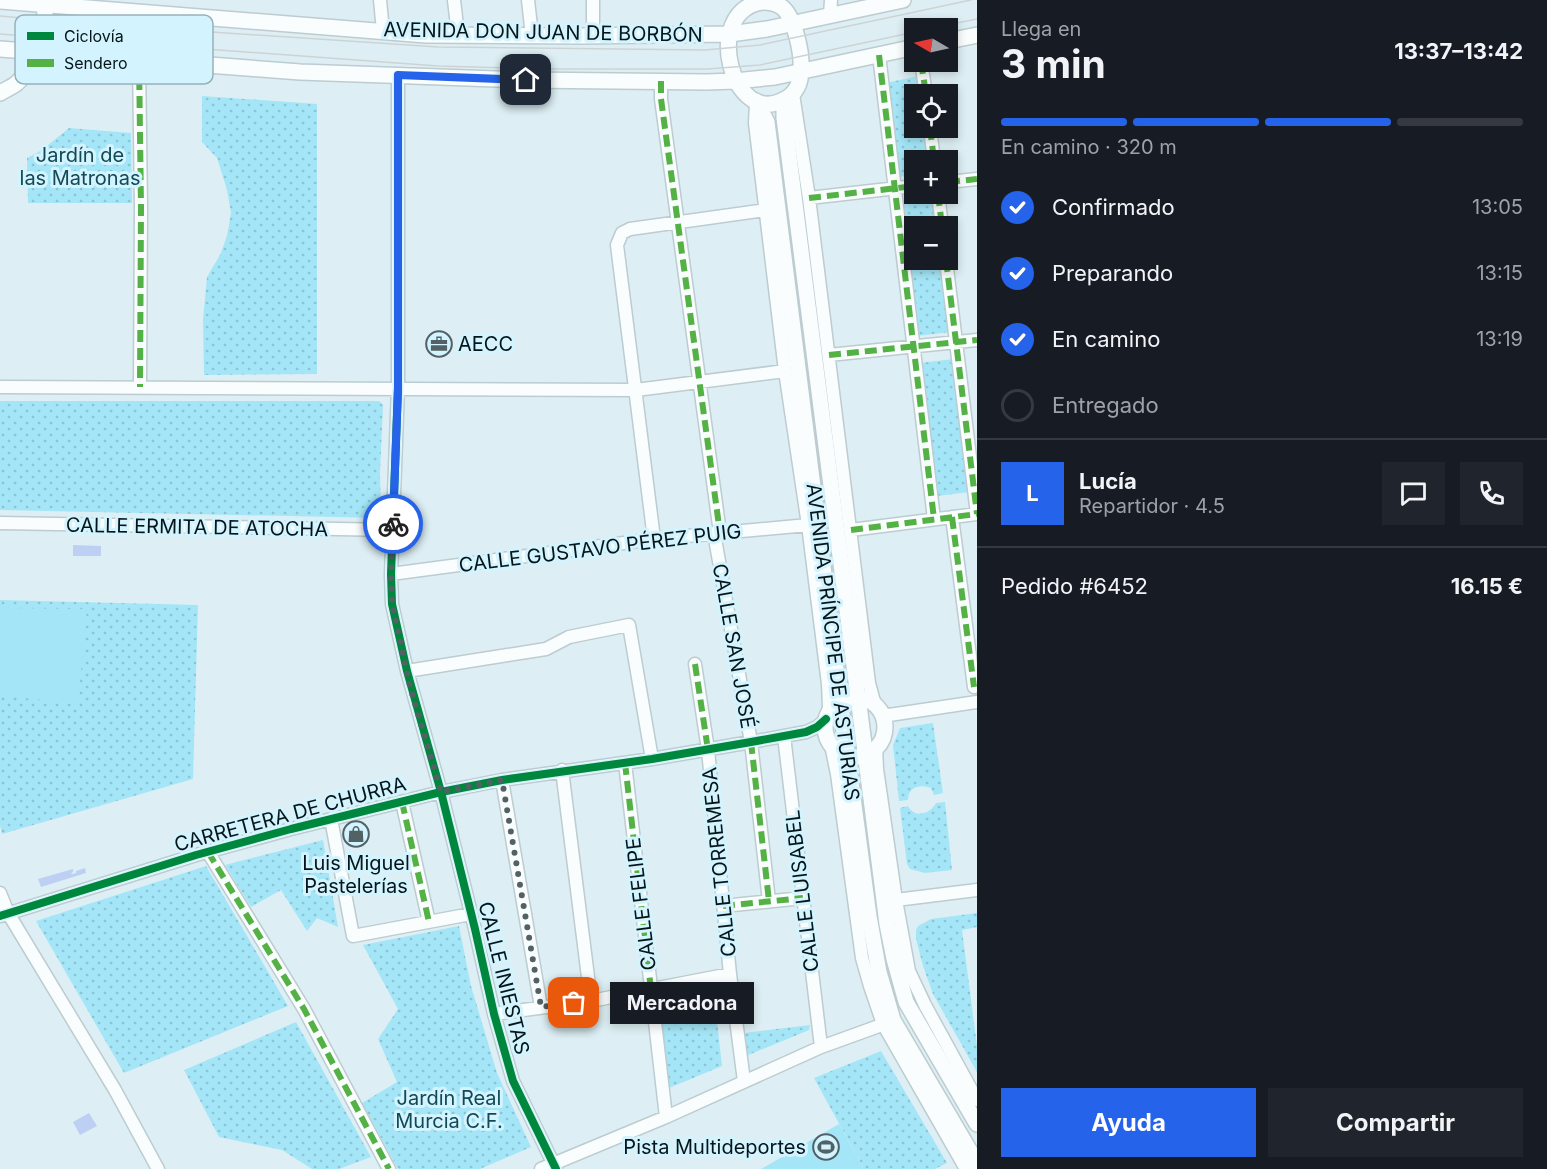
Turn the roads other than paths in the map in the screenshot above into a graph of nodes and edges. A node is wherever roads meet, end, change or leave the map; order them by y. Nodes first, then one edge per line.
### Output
1 (380, 0) edge
2 (454, 0) edge
3 (528, 0) edge
4 (593, 0) edge
5 (903, 0) edge
6 (0, 1) edge
7 (43, 2) edge
8 (762, 3) edge
9 (831, 8) edge
10 (195, 15) edge
11 (213, 16) edge
12 (792, 24) junction
13 (383, 31) junction
14 (730, 34) junction
15 (458, 35) junction
16 (977, 35) edge
17 (532, 36) junction
18 (593, 36) junction
19 (958, 39) edge
20 (0, 49) edge
21 (904, 49) edge
22 (15, 50) edge
23 (879, 55) junction
24 (213, 66) edge
25 (801, 71) junction
26 (398, 75) junction
27 (661, 81) junction
28 (735, 81) junction
29 (17, 84) edge
30 (139, 84) edge
31 (0, 93) edge
32 (789, 97) junction
33 (756, 101) junction
34 (977, 179) edge
35 (958, 181) edge
36 (904, 188) edge
37 (894, 189) junction
38 (809, 198) junction
39 (766, 210) junction
40 (678, 222) junction
41 (947, 270) edge
42 (977, 340) edge
43 (956, 343) junction
44 (913, 347) junction
45 (828, 355) junction
46 (785, 371) junction
47 (699, 382) junction
48 (0, 387) edge
49 (140, 387) junction
50 (398, 388) junction
51 (636, 390) junction
52 (977, 514) edge
53 (952, 517) junction
54 (934, 519) junction
55 (0, 523) edge
56 (808, 525) junction
57 (393, 530) junction
58 (851, 530) junction
59 (717, 533) junction
60 (654, 539) junction
61 (391, 574) junction
62 (695, 664) dead end
63 (407, 671) junction
64 (974, 687) dead end
65 (859, 697) junction
66 (840, 701) junction
67 (977, 705) edge
68 (884, 710) junction
69 (826, 718) junction
70 (806, 732) junction
71 (784, 736) junction
72 (829, 741) junction
73 (751, 742) junction
74 (708, 750) junction
75 (871, 751) junction
76 (848, 756) junction
77 (652, 759) junction
78 (625, 763) junction
79 (562, 770) junction
80 (502, 780) junction
81 (441, 792) junction
82 (402, 802) junction
83 (331, 819) junction
84 (208, 852) junction
85 (977, 890) edge
86 (0, 893) edge
87 (803, 898) junction
88 (896, 900) junction
89 (769, 901) junction
90 (723, 906) junction
91 (471, 914) junction
92 (4, 915) edge
93 (429, 922) junction
94 (730, 974) junction
95 (651, 990) junction
96 (591, 1001) junction
97 (541, 1007) junction
98 (494, 1014) junction
99 (888, 1022) junction
100 (821, 1047) junction
101 (744, 1081) junction
102 (977, 1100) edge
103 (666, 1117) junction
104 (977, 1124) edge
105 (977, 1163) edge
106 (550, 1167) edge
107 (158, 1169) edge
108 (389, 1169) edge
109 (966, 1169) edge

1 - 13 street
2 - 15 street
3 - 17 street
4 - 18 street
5 - 9 main road, AVENIDA DON JUAN DE BORBÓN
6 - 7 main road, AVENIDA DON JUAN DE BORBÓN
7 - 10 main road, AVENIDA DON JUAN DE BORBÓN
8 - 12 main road
8 - 14 main road
9 - 12 main road, AVENIDA DON JUAN DE BORBÓN
11 - 13 main road, AVENIDA DON JUAN DE BORBÓN
12 - 14 main road, AVENIDA DON JUAN DE BORBÓN
12 - 25 main road
13 - 15 main road, AVENIDA DON JUAN DE BORBÓN
14 - 18 main road, AVENIDA DON JUAN DE BORBÓN
14 - 28 main road
15 - 17 main road, AVENIDA DON JUAN DE BORBÓN
16 - 19 main road
17 - 18 main road, AVENIDA DON JUAN DE BORBÓN
20 - 22 main road
21 - 23 main road
23 - 25 main road
23 - 37 street
24 - 26 main road
25 - 28 main road
25 - 32 main road
26 - 27 main road
26 - 50 street, CALLE INIESTAS
27 - 28 main road
27 - 40 street, CALLE SAN JOSÉ
28 - 33 main road
29 - 31 main road
30 - 49 street
32 - 33 main road
32 - 38 street
32 - 65 main road, AVENIDA PRÍNCIPE DE ASTURIAS
33 - 39 street
33 - 66 main road, AVENIDA PRÍNCIPE DE ASTURIAS
34 - 35 street
36 - 37 street
37 - 38 street
37 - 44 street
38 - 45 street
39 - 40 street
39 - 46 street
40 - 47 street, CALLE SAN JOSÉ
40 - 51 street
41 - 43 street
42 - 43 street
43 - 44 street
43 - 52 street
44 - 45 street
44 - 54 street
45 - 58 street
46 - 47 street
46 - 56 street
47 - 51 street
47 - 59 street, CALLE SAN JOSÉ
48 - 49 street
49 - 50 street
50 - 51 street
50 - 57 street, CALLE INIESTAS
51 - 60 street
52 - 53 street
53 - 54 street
53 - 64 street
54 - 58 street
55 - 57 street, CALLE ERMITA DE ATOCHA
56 - 59 street, CALLE GUSTAVO PÉREZ PUIG
56 - 69 street
57 - 61 street, CALLE INIESTAS
58 - 68 street
59 - 60 street, CALLE GUSTAVO PÉREZ PUIG
59 - 73 street, CALLE SAN JOSÉ
60 - 61 street, CALLE GUSTAVO PÉREZ PUIG
61 - 63 street, CALLE INIESTAS
62 - 74 street, CALLE TORREMESA
63 - 77 street
63 - 81 street, CALLE INIESTAS
65 - 66 main road
65 - 68 main road
65 - 75 main road, AVENIDA PRÍNCIPE DE ASTURIAS
66 - 69 main road
66 - 76 main road, AVENIDA PRÍNCIPE DE ASTURIAS
67 - 68 street
68 - 75 main road
69 - 70 street, CARRETERA DE CHURRA
69 - 72 main road
70 - 71 street, CARRETERA DE CHURRA
70 - 72 street, CARRETERA DE CHURRA
71 - 73 street, CARRETERA DE CHURRA
71 - 87 street, CALLE LUISABEL
72 - 76 main road
72 - 99 street
73 - 74 street, CARRETERA DE CHURRA
73 - 89 street, CALLE SAN JOSÉ
74 - 77 street, CARRETERA DE CHURRA
74 - 90 street, CALLE TORREMESA
75 - 76 main road
75 - 88 street
75 - 104 main road, AVENIDA PRÍNCIPE DE ASTURIAS
76 - 99 main road, AVENIDA PRÍNCIPE DE ASTURIAS
77 - 78 street, CARRETERA DE CHURRA
78 - 79 street, CARRETERA DE CHURRA
78 - 95 street, CALLE FELIPE
79 - 80 street, CARRETERA DE CHURRA
79 - 96 street
80 - 81 street, CARRETERA DE CHURRA
80 - 97 street
81 - 82 street, CARRETERA DE CHURRA
81 - 91 street, CALLE INIESTAS
82 - 83 street, CARRETERA DE CHURRA
82 - 93 street
83 - 84 street, CARRETERA DE CHURRA
83 - 93 street
84 - 92 street, CARRETERA DE CHURRA
84 - 108 street
85 - 88 street
86 - 92 street
87 - 89 street
87 - 100 street, CALLE LUISABEL
88 - 102 street
89 - 90 street
90 - 94 street, CALLE TORREMESA
91 - 93 street
91 - 98 street, CALLE INIESTAS
92 - 107 street
94 - 95 street
94 - 101 street, CALLE TORREMESA
95 - 96 street
95 - 103 street, CALLE FELIPE
96 - 97 street
97 - 98 street
98 - 106 street, CALLE INIESTAS
99 - 100 street
99 - 105 main road, AVENIDA PRÍNCIPE DE ASTURIAS
99 - 109 street
100 - 101 street
101 - 103 street
103 - 106 street

